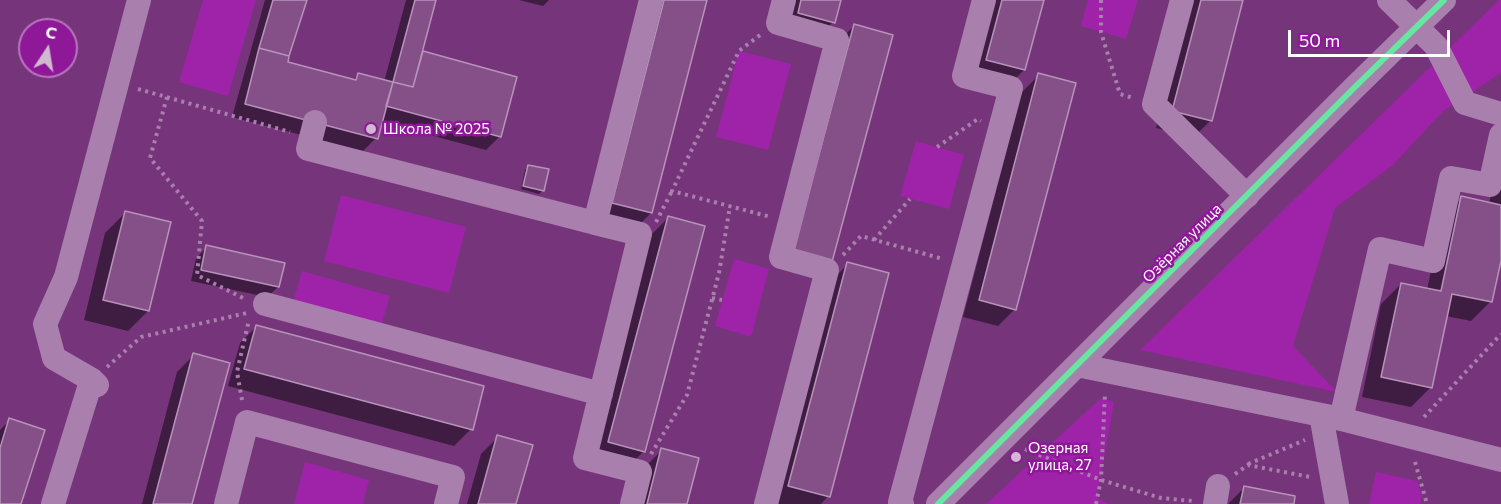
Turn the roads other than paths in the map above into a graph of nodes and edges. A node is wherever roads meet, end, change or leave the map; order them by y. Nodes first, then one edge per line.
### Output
1 (139, 0) edge
2 (651, 0) edge
3 (984, 0) edge
4 (1182, 0) edge
5 (1389, 0) edge
6 (1444, 0) edge
7 (781, 11) edge
8 (1417, 28) junction
9 (1501, 114) edge
10 (313, 130) road end
11 (1501, 135) edge
12 (1247, 196) junction
13 (595, 223) junction
14 (265, 303) road end
15 (1077, 365) junction
16 (601, 394) junction
17 (1328, 422) junction
18 (1501, 460) edge
19 (1334, 493) edge
20 (53, 504) edge
21 (226, 504) edge
22 (446, 504) edge
23 (632, 504) edge
24 (766, 504) edge
25 (902, 504) edge
26 (938, 504) edge

1 - 20 street
2 - 13 street
3 - 25 street
4 - 12 street
5 - 8 street
6 - 8 street, Озёрная улица
7 - 24 street
8 - 9 street
8 - 12 street, Озёрная улица
10 - 13 street
11 - 17 street
12 - 15 street, Озёрная улица
13 - 16 street
14 - 16 street
15 - 17 street
15 - 26 street, Озёрная улица
16 - 23 street
17 - 18 street
17 - 19 street
21 - 22 street

